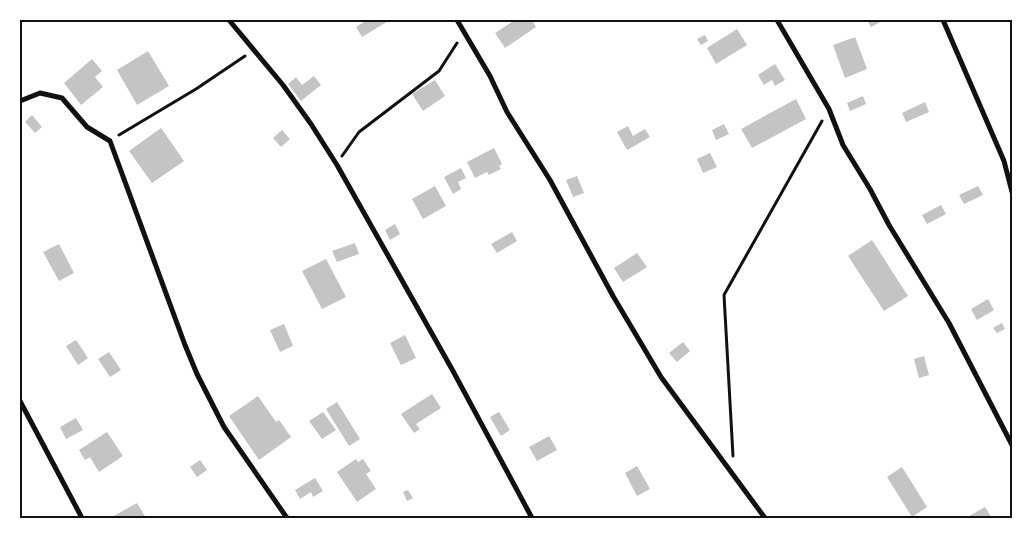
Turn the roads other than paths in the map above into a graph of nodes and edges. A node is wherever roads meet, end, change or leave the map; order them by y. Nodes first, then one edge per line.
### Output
1 (229, 20) edge
2 (457, 20) edge
3 (777, 20) edge
4 (942, 20) edge
5 (20, 101) edge
6 (1012, 192) edge
7 (20, 401) edge
8 (1012, 445) edge
9 (82, 518) edge
10 (287, 518) edge
11 (532, 518) edge
12 (765, 518) edge

1 - 11 street
2 - 12 street
3 - 8 street
4 - 6 street
5 - 10 street
7 - 9 street

